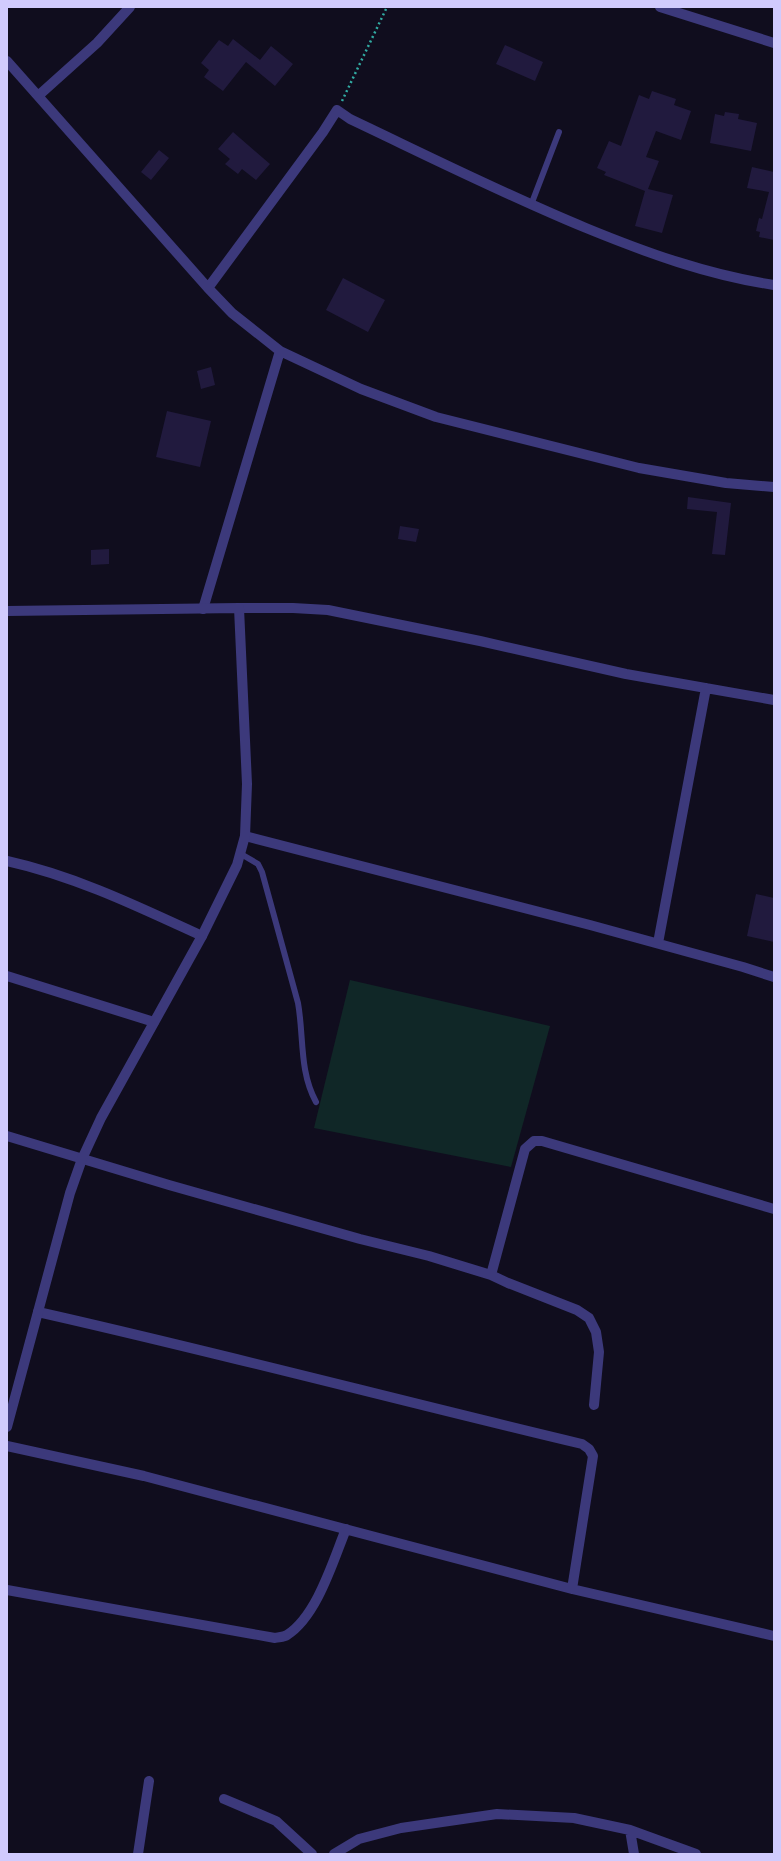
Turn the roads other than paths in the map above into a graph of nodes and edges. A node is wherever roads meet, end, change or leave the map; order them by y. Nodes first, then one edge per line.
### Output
1 (130, 7) edge
2 (660, 7) edge
3 (774, 43) edge
4 (7, 61) edge
5 (38, 96) junction
6 (559, 132) dead end
7 (531, 205) junction
8 (774, 285) edge
9 (208, 288) junction
10 (280, 351) junction
11 (774, 487) edge
12 (239, 608) junction
13 (203, 609) junction
14 (7, 611) edge
15 (706, 688) junction
16 (774, 700) edge
17 (245, 836) junction
18 (240, 854) junction
19 (7, 862) edge
20 (202, 936) junction
21 (658, 943) junction
22 (7, 976) edge
23 (774, 977) edge
24 (154, 1022) junction
25 (316, 1102) dead end
26 (7, 1136) edge
27 (82, 1158) junction
28 (774, 1210) edge
29 (491, 1275) junction
30 (38, 1312) junction
31 (594, 1405) dead end
32 (7, 1427) edge
33 (7, 1446) edge
34 (346, 1530) junction
35 (572, 1589) junction
36 (7, 1590) edge
37 (774, 1636) edge
38 (149, 1781) dead end
39 (224, 1799) dead end
40 (630, 1830) junction
41 (138, 1854) edge
42 (312, 1854) edge
43 (334, 1854) edge
44 (634, 1854) edge
45 (696, 1854) edge

1 - 5 street
2 - 3 street
4 - 5 street
5 - 9 street
6 - 7 lane
7 - 8 street
7 - 9 street
9 - 10 street
10 - 11 street
10 - 13 street
12 - 13 street
12 - 15 street
12 - 17 street
13 - 14 street
15 - 16 street
15 - 21 street
17 - 18 street
17 - 21 street
18 - 20 street
18 - 25 lane
19 - 20 street
20 - 24 street
21 - 23 street
22 - 24 street
24 - 27 street
26 - 27 street
27 - 29 street
27 - 30 street
28 - 29 street
29 - 31 street
30 - 32 street
30 - 35 street
33 - 34 street
34 - 35 street
34 - 36 street
35 - 37 street
38 - 41 street
39 - 42 street
40 - 43 street
40 - 44 street
40 - 45 street

